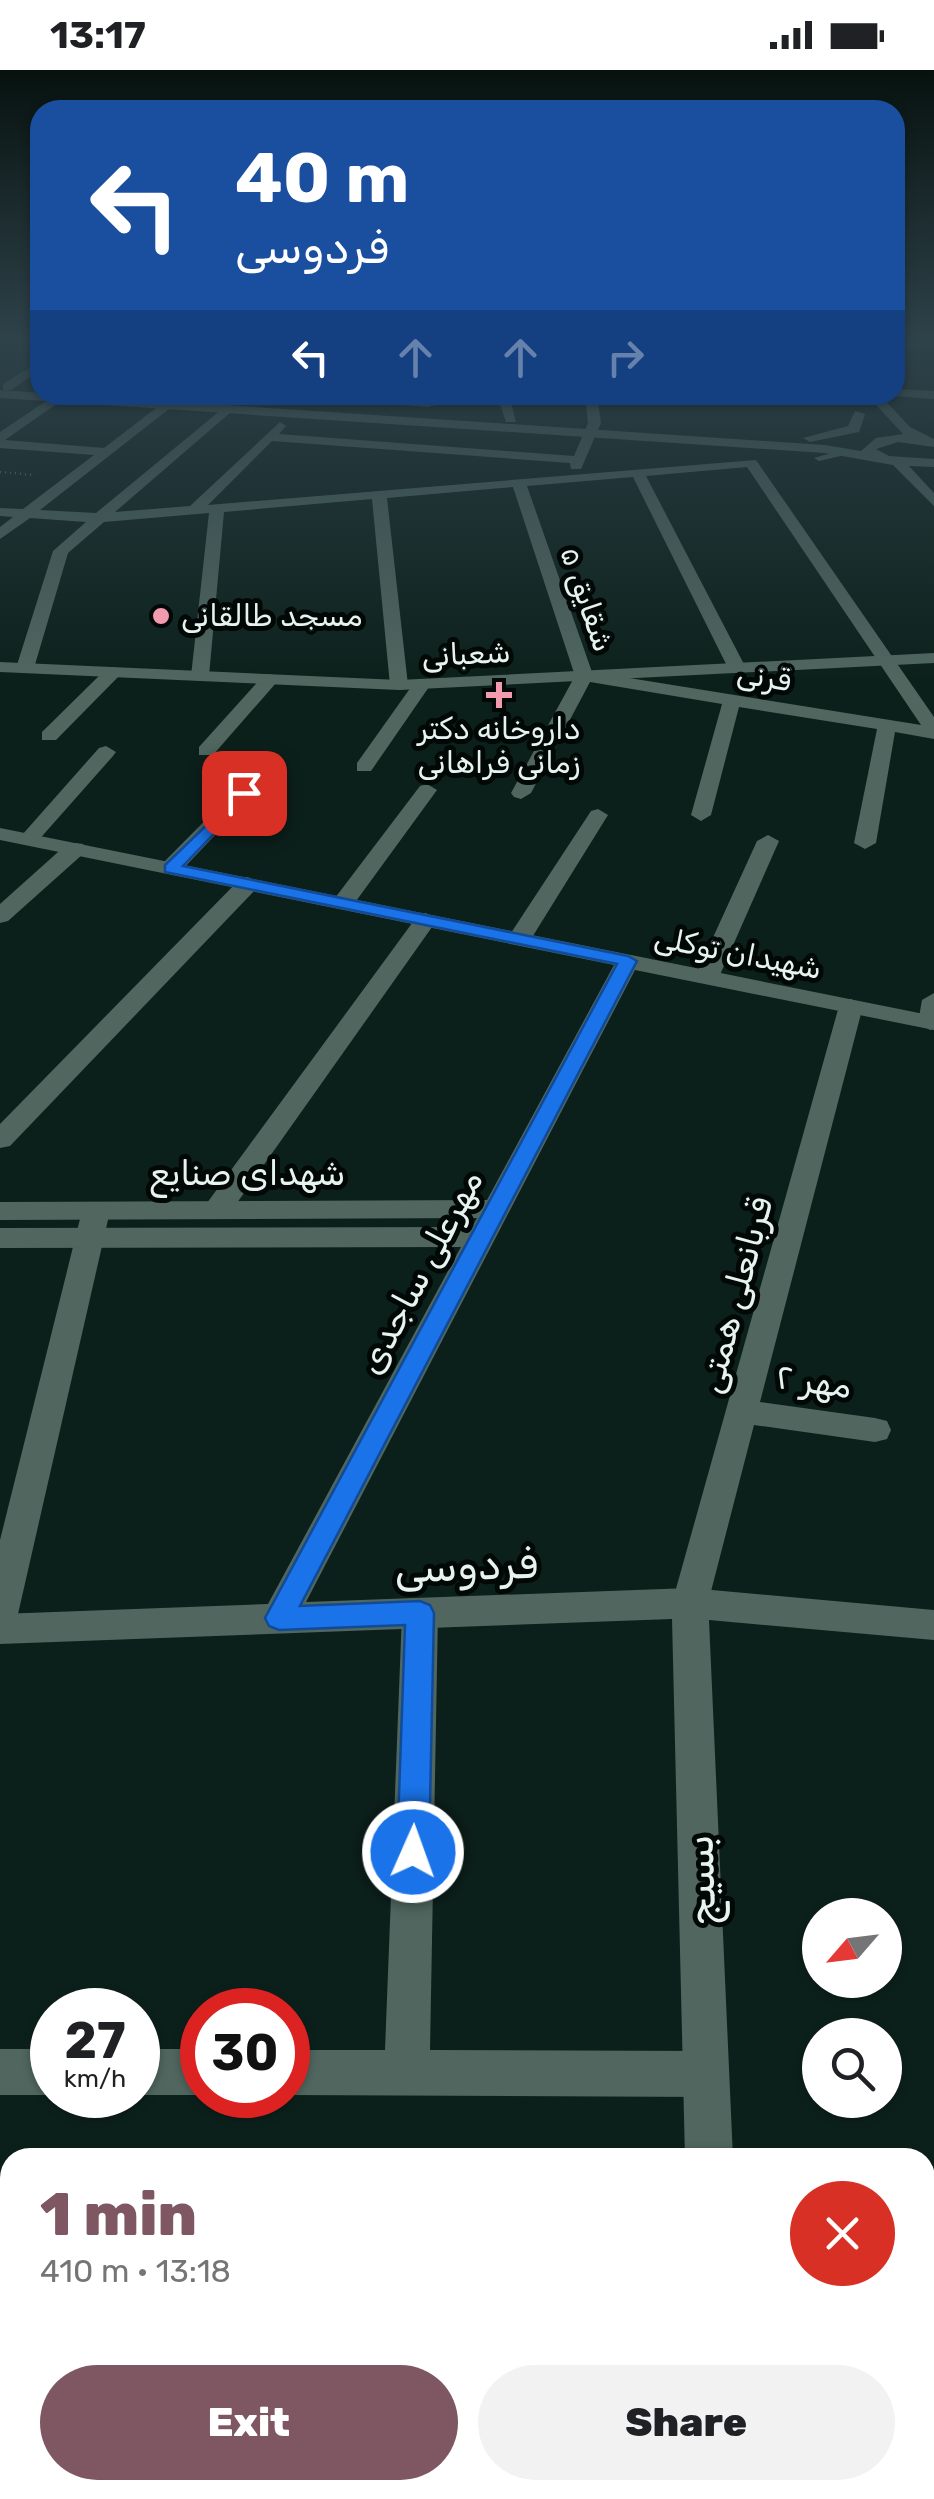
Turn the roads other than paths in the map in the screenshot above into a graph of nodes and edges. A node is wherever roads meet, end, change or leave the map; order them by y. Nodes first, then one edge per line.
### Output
1 (102, 455) edge
2 (173, 455) edge
3 (250, 455) edge
4 (373, 455) edge
5 (513, 455) edge
6 (581, 455) edge
7 (830, 455) edge
8 (890, 455) edge
9 (819, 458) dead end
10 (370, 459) dead end
11 (579, 460) junction
12 (898, 462) junction
13 (934, 462) edge
14 (638, 473) junction
15 (570, 478) junction
16 (519, 483) junction
17 (346, 485) dead end
18 (378, 494) junction
19 (335, 498) junction
20 (934, 502) edge
21 (218, 508) junction
22 (194, 510) junction
23 (0, 512) edge
24 (27, 514) junction
25 (101, 518) junction
26 (0, 534) edge
27 (934, 658) edge
28 (888, 661) junction
29 (0, 667) edge
30 (25, 668) junction
31 (737, 668) junction
32 (113, 672) junction
33 (200, 676) junction
34 (584, 676) junction
35 (270, 679) junction
36 (422, 684) junction
37 (399, 685) junction
38 (732, 700) junction
39 (887, 726) junction
40 (934, 732) edge
41 (48, 736) dead end
42 (206, 751) dead end
43 (106, 752) dead end
44 (364, 767) dead end
45 (268, 768) dead end
46 (427, 790) dead end
47 (521, 793) dead end
48 (598, 815) dead end
49 (701, 815) dead end
50 (0, 834) edge
51 (28, 839) junction
52 (768, 841) dead end
53 (865, 843) dead end
54 (75, 849) junction
55 (171, 868) junction
56 (248, 884) junction
57 (344, 904) junction
58 (0, 916) edge
59 (426, 920) junction
60 (519, 939) junction
61 (628, 961) junction
62 (707, 977) junction
63 (851, 1006) junction
64 (933, 1015) edge
65 (0, 1140) edge
66 (496, 1209) junction
67 (217, 1210) junction
68 (0, 1211) edge
69 (387, 1223) junction
70 (93, 1224) junction
71 (482, 1237) junction
72 (0, 1238) edge
73 (742, 1411) junction
74 (875, 1430) dead end
75 (690, 1603) junction
76 (420, 1613) junction
77 (0, 1614) edge
78 (279, 1618) junction
79 (934, 1625) edge
80 (0, 1629) edge
81 (0, 2072) edge
82 (30, 2072) edge
83 (310, 2073) edge
84 (407, 2073) junction
85 (706, 2074) junction
86 (709, 2148) edge

1 - 24 street
2 - 25 street
3 - 22 street
4 - 10 street
5 - 11 street
6 - 11 street
7 - 9 lane
8 - 12 street
11 - 15 street
12 - 13 street
12 - 20 street
14 - 15 street
14 - 28 street
14 - 31 street
15 - 16 street
16 - 18 street
16 - 34 street, شقایق ۵
17 - 19 street
18 - 19 street
18 - 37 street
19 - 21 street
21 - 22 street
21 - 33 street
22 - 25 street
23 - 24 street
24 - 25 street
24 - 26 street
25 - 30 street
27 - 28 street, شعبانی
28 - 31 street, شعبانی
28 - 40 street
29 - 30 street, شعبانی
30 - 32 street, شعبانی
31 - 34 street, شعبانی
32 - 33 street, شعبانی
32 - 41 street
33 - 35 street, شعبانی
34 - 36 street, شعبانی
34 - 38 street, قرنی
34 - 47 street
35 - 37 street, شعبانی
35 - 42 street
36 - 37 street, شعبانی
36 - 44 street
38 - 39 street, قرنی
38 - 49 street
39 - 40 street, قرنی
39 - 53 street
43 - 51 street
45 - 55 street
46 - 57 street
48 - 60 street
50 - 51 street, شهیدان توکلی
51 - 54 street, شهیدان توکلی
52 - 62 street
54 - 55 street, شهیدان توکلی
54 - 58 street
55 - 56 street, شهیدان توکلی
56 - 57 street, شهیدان توکلی
56 - 65 street
57 - 59 street, شهیدان توکلی
59 - 60 street, شهیدان توکلی
59 - 67 street
60 - 61 street, شهیدان توکلی
61 - 62 street, شهیدان توکلی
61 - 66 street, مهرعلی ساجدی
62 - 63 street, شهیدان توکلی
63 - 64 street, شهیدان توکلی
63 - 73 street, قربانعلی همتی
66 - 69 street, شهدای صنایع
66 - 71 street, مهرعلی ساجدی
67 - 69 street, شهدای صنایع
67 - 70 street, شهدای صنایع
68 - 70 street, شهدای صنایع
69 - 70 street, شهدای صنایع
69 - 71 street, شهدای صنایع
70 - 72 street, شهدای صنایع
70 - 77 street
71 - 78 street, مهرعلی ساجدی
73 - 74 street, مهر ۲
73 - 75 street, قربانعلی همتی
75 - 76 street, فردوسی
75 - 79 street, فردوسی
75 - 85 street, بسیج
76 - 78 street, فردوسی
76 - 84 street
78 - 80 street, فردوسی
81 - 82 street
83 - 84 street
84 - 85 street
85 - 86 street, بسیج

